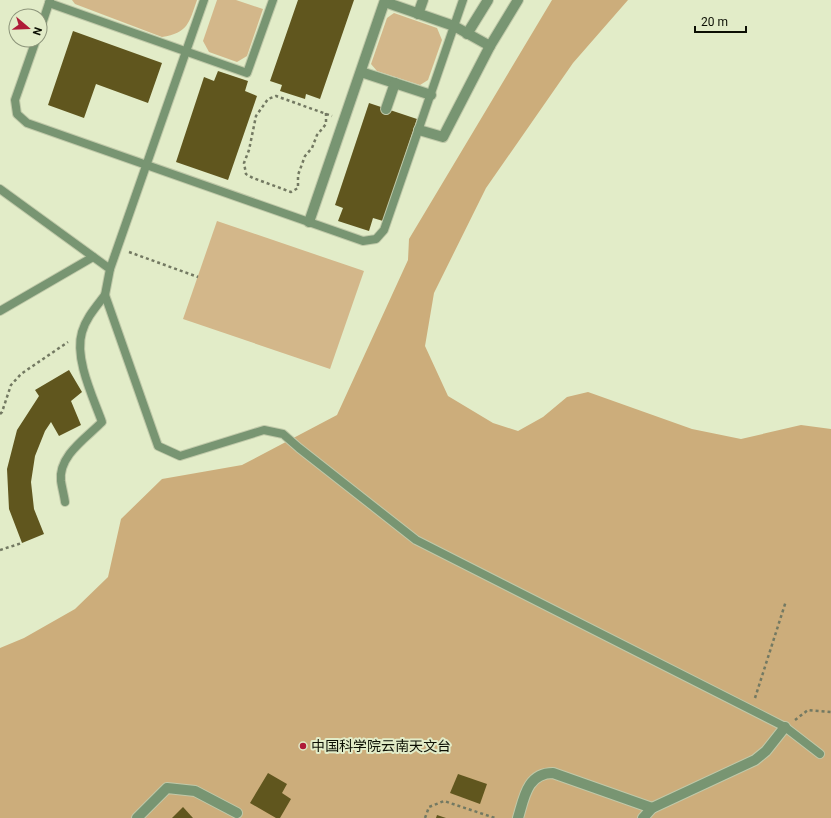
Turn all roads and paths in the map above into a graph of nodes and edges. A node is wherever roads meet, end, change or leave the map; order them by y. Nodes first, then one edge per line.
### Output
1 (204, 0) edge
2 (272, 0) edge
3 (423, 0) edge
4 (463, 0) edge
5 (488, 0) edge
6 (518, 0) edge
7 (385, 1) edge
8 (50, 2) edge
9 (418, 14) junction
10 (454, 26) junction
11 (467, 34) junction
12 (490, 46) junction
13 (33, 48) edge
14 (186, 52) junction
15 (361, 72) junction
16 (395, 83) junction
17 (431, 95) junction
18 (386, 109) dead end
19 (326, 113) junction
20 (344, 120) junction
21 (419, 130) junction
22 (146, 165) junction
23 (0, 189) edge
24 (309, 222) junction
25 (117, 248) junction
26 (93, 256) junction
27 (110, 269) junction
28 (198, 277) dead end
29 (105, 295) junction
30 (0, 311) edge
31 (81, 333) junction
32 (0, 414) edge
33 (65, 502) dead end
34 (22, 543) dead end
35 (0, 550) edge
36 (786, 601) dead end
37 (751, 710) junction
38 (831, 712) edge
39 (785, 728) junction
40 (820, 754) dead end
41 (652, 808) junction
42 (237, 813) dead end
43 (137, 818) edge
44 (425, 818) edge
45 (495, 818) edge
46 (518, 818) edge
47 (643, 818) edge

1 - 14 lane
2 - 14 lane
3 - 9 street
4 - 10 lane
5 - 11 street
6 - 12 street
7 - 9 street
7 - 15 street
8 - 14 lane
9 - 10 street
10 - 11 street
10 - 17 lane
11 - 12 street
12 - 21 street
13 - 22 lane
14 - 22 lane
15 - 16 street
15 - 20 street
16 - 17 street
16 - 18 street
17 - 21 lane
19 - 19 path
19 - 20 path
20 - 24 street
21 - 24 lane
22 - 24 lane
22 - 25 lane
23 - 26 lane
25 - 27 lane
25 - 28 path
26 - 27 lane
26 - 30 lane
27 - 29 lane
29 - 31 lane
29 - 37 lane
31 - 32 path
31 - 33 lane
34 - 35 path
36 - 37 path
37 - 39 lane
38 - 39 path
39 - 40 lane
39 - 41 street
41 - 46 street
41 - 47 street
42 - 43 street
44 - 45 path

